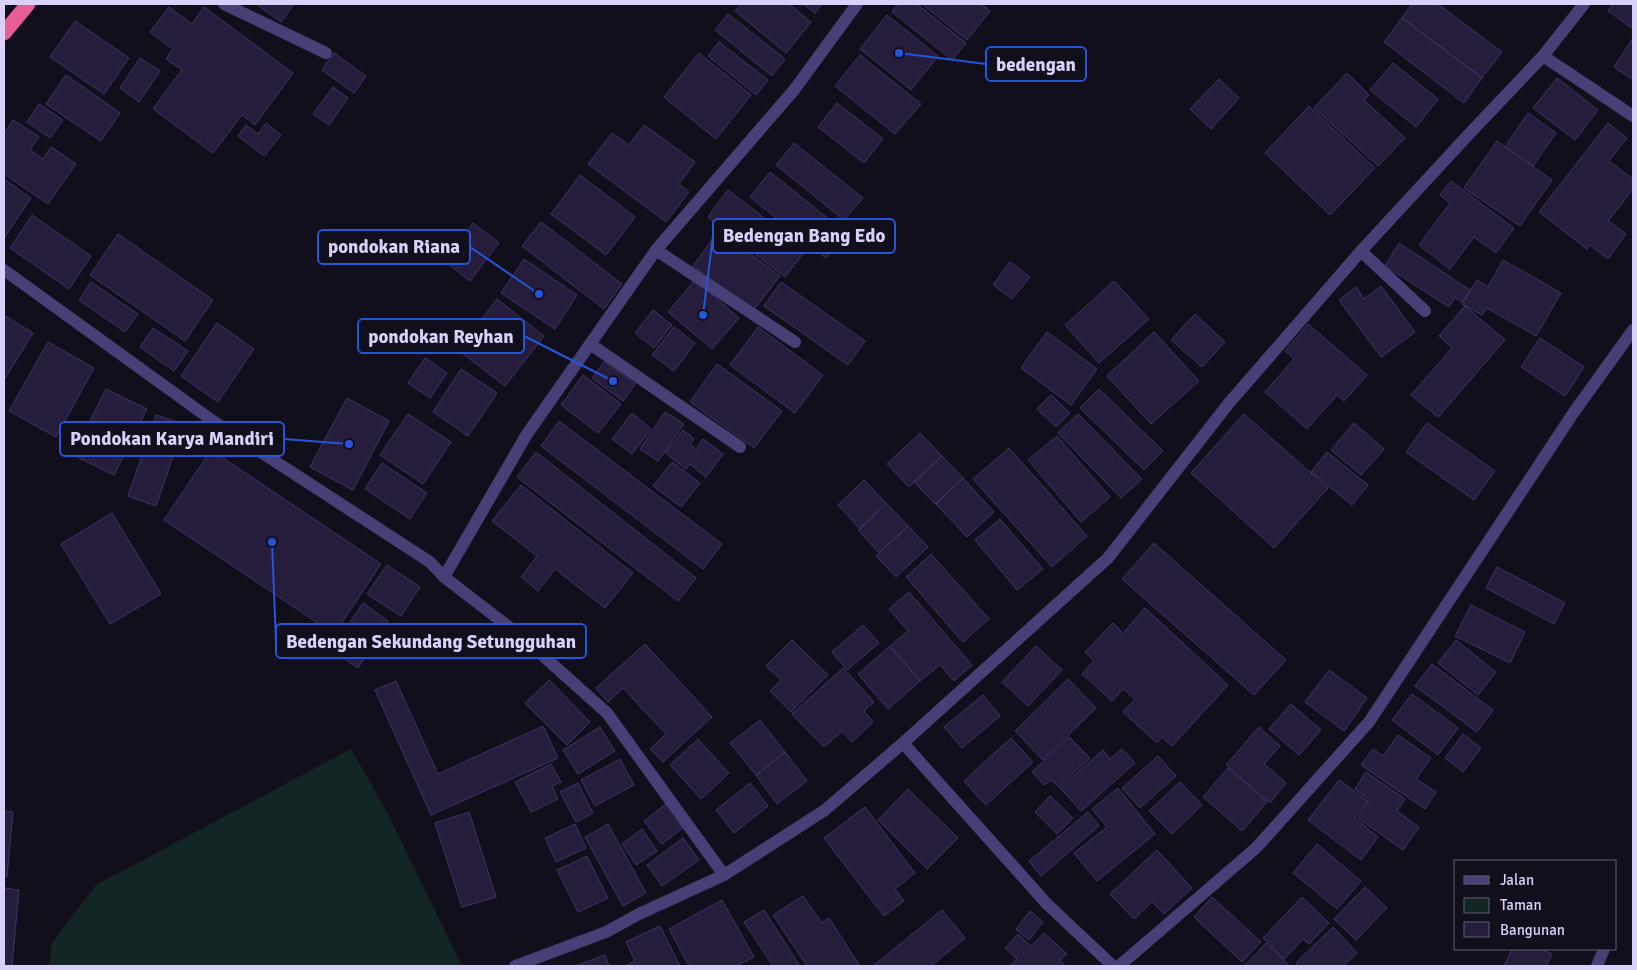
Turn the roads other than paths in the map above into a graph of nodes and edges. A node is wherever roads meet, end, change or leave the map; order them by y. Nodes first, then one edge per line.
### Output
1 (28, 4) edge
2 (224, 4) edge
3 (857, 4) edge
4 (1584, 4) edge
5 (4, 33) edge
6 (326, 53) dead end
7 (1543, 56) junction
8 (1633, 116) edge
9 (656, 250) junction
10 (1361, 251) junction
11 (4, 270) edge
12 (1425, 311) dead end
13 (1633, 330) edge
14 (795, 342) dead end
15 (590, 344) junction
16 (740, 447) dead end
17 (444, 578) junction
18 (903, 743) junction
19 (724, 875) junction
20 (1604, 950) edge
21 (515, 966) edge
22 (1113, 966) edge
23 (1119, 966) edge
24 (1597, 966) edge

1 - 5 highway
2 - 6 street
3 - 9 street
4 - 7 street
7 - 8 street
7 - 10 street
9 - 14 street
9 - 15 street
10 - 12 street
10 - 18 street
11 - 17 street
13 - 23 street
15 - 16 street
15 - 17 street
17 - 19 street
18 - 19 street
18 - 22 street
19 - 21 street
20 - 24 street

